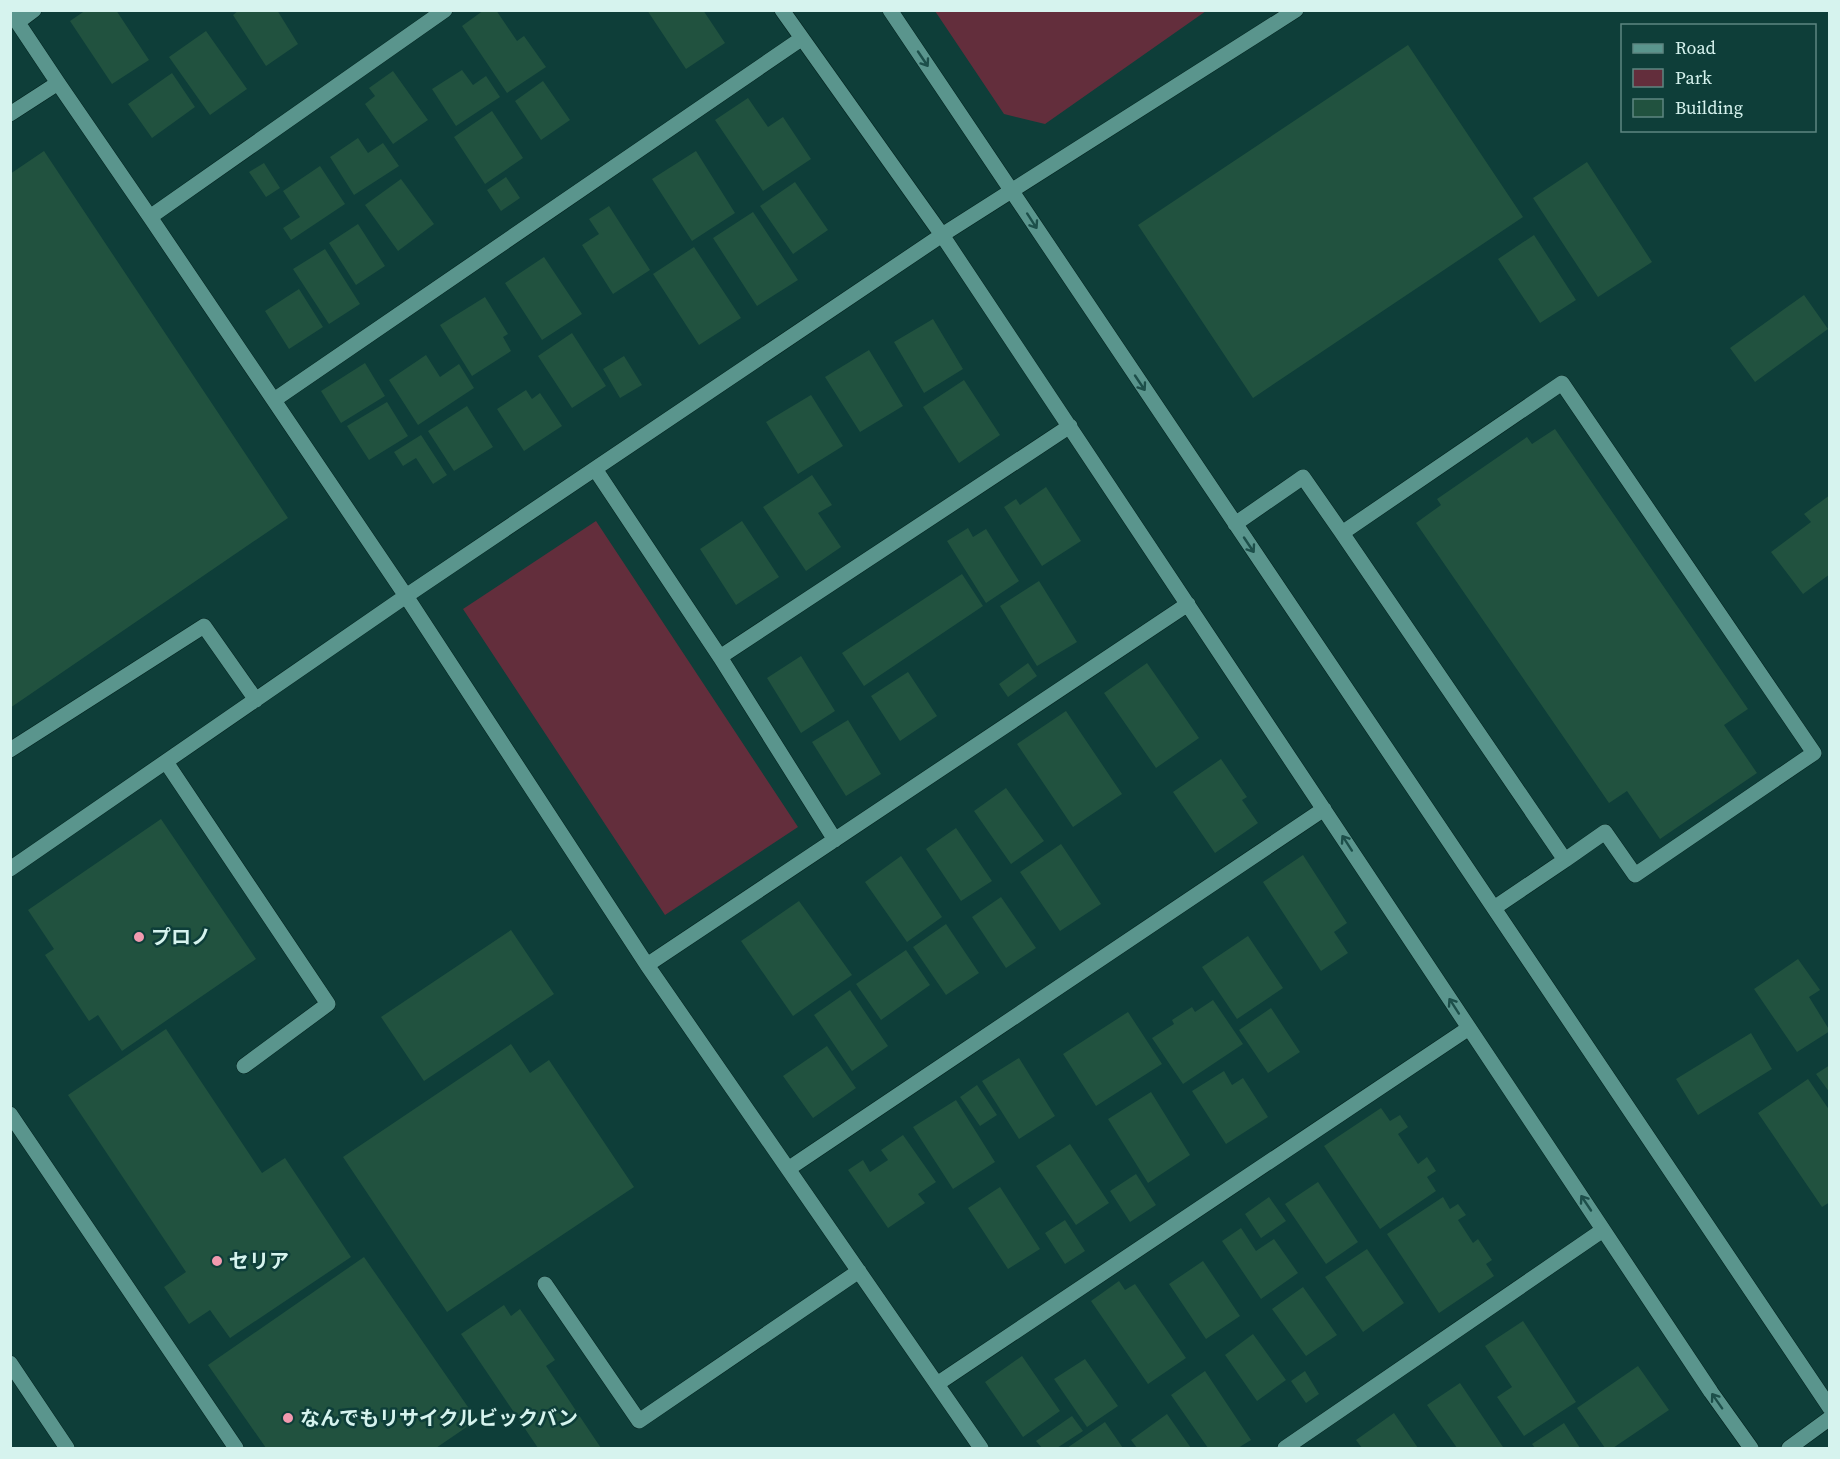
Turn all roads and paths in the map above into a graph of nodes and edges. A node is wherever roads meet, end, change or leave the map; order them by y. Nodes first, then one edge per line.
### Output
1 (34, 10) edge
2 (445, 10) edge
3 (782, 10) edge
4 (890, 10) edge
5 (1296, 10) edge
6 (14, 16) edge
7 (801, 39) junction
8 (57, 83) junction
9 (10, 114) edge
10 (1012, 190) junction
11 (150, 217) junction
12 (942, 235) junction
13 (274, 400) junction
14 (1070, 426) junction
15 (595, 469) junction
16 (1235, 524) junction
17 (1342, 533) junction
18 (406, 596) junction
19 (1188, 604) junction
20 (720, 657) junction
21 (256, 700) junction
22 (10, 750) edge
23 (166, 762) junction
24 (1324, 809) junction
25 (834, 840) junction
26 (1565, 860) junction
27 (10, 869) edge
28 (1494, 908) junction
29 (647, 965) junction
30 (1469, 1028) junction
31 (244, 1066) dead end
32 (10, 1114) edge
33 (788, 1169) junction
34 (1603, 1230) junction
35 (859, 1271) junction
36 (545, 1284) dead end
37 (10, 1363) edge
38 (937, 1384) junction
39 (1830, 1408) edge
40 (1830, 1418) edge
41 (67, 1449) edge
42 (236, 1449) edge
43 (981, 1449) edge
44 (1285, 1449) edge
45 (1751, 1449) edge
46 (1789, 1449) edge

1 - 6 street
2 - 11 street
3 - 7 street
4 -> 10 street
5 - 10 street
6 - 8 street
7 - 12 street
7 - 13 street
8 - 9 street
8 - 11 street
10 - 12 street
10 -> 16 street
11 - 13 street
12 - 14 street
12 - 15 street
13 - 18 street
14 - 19 street
14 - 20 street
15 - 18 street
15 - 20 street
16 - 17 street
16 -> 28 street
17 - 26 street
17 - 26 street
18 - 21 street
18 - 29 street
19 - 24 street
19 - 25 street
20 - 25 street
21 - 22 street
21 - 23 street
23 - 27 street
23 - 31 street
30 -> 24 street
24 - 33 street
25 - 29 street
26 - 28 street
28 - 39 street
29 - 33 street
34 -> 30 street
30 - 38 street
32 - 42 street
33 - 35 street
34 - 44 street
45 -> 34 street
35 - 36 street
35 - 38 street
37 - 41 street
38 - 43 street
40 - 46 street

